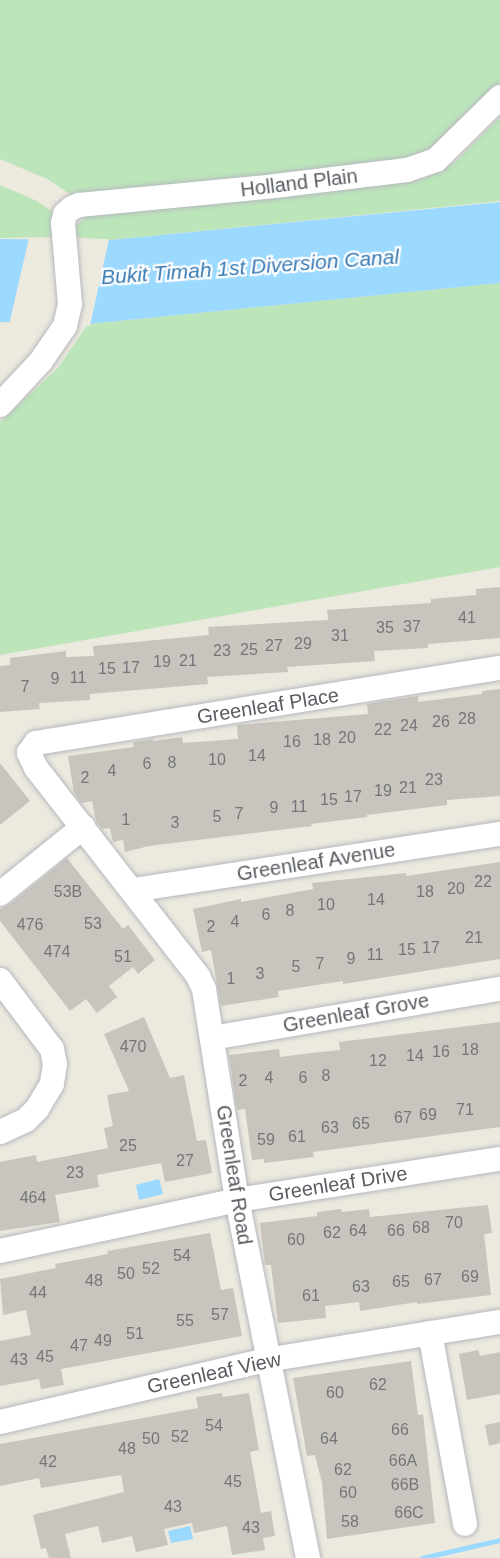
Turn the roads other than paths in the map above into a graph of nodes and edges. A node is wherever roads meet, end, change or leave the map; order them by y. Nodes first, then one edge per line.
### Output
1 (500, 97) edge
2 (0, 405) edge
3 (500, 668) edge
4 (36, 743) joint
5 (83, 827) junction
6 (500, 834) edge
7 (133, 890) junction
8 (0, 894) edge
9 (0, 980) edge
10 (500, 989) edge
11 (212, 1038) junction
12 (0, 1132) edge
13 (500, 1159) edge
14 (237, 1200) junction
15 (0, 1251) edge
16 (500, 1318) edge
17 (430, 1333) junction
18 (267, 1360) junction
19 (0, 1422) edge
20 (465, 1524) dead end
21 (308, 1558) edge

1 - 2 street, Holland Plain
3 - 4 street, Greenleaf Place
4 - 5 street, Greenleaf Road
5 - 7 street, Greenleaf Road
5 - 8 street
6 - 7 street, Greenleaf Avenue
7 - 11 street, Greenleaf Road
9 - 12 street
10 - 11 street, Greenleaf Grove
11 - 14 street, Greenleaf Road
13 - 14 street, Greenleaf Drive
14 - 15 street, Greenleaf Drive
14 - 18 street, Greenleaf Road
16 - 17 street, Greenleaf View
17 - 18 street, Greenleaf View
17 - 20 street
18 - 19 street, Greenleaf View
18 - 21 street, Greenleaf Road

